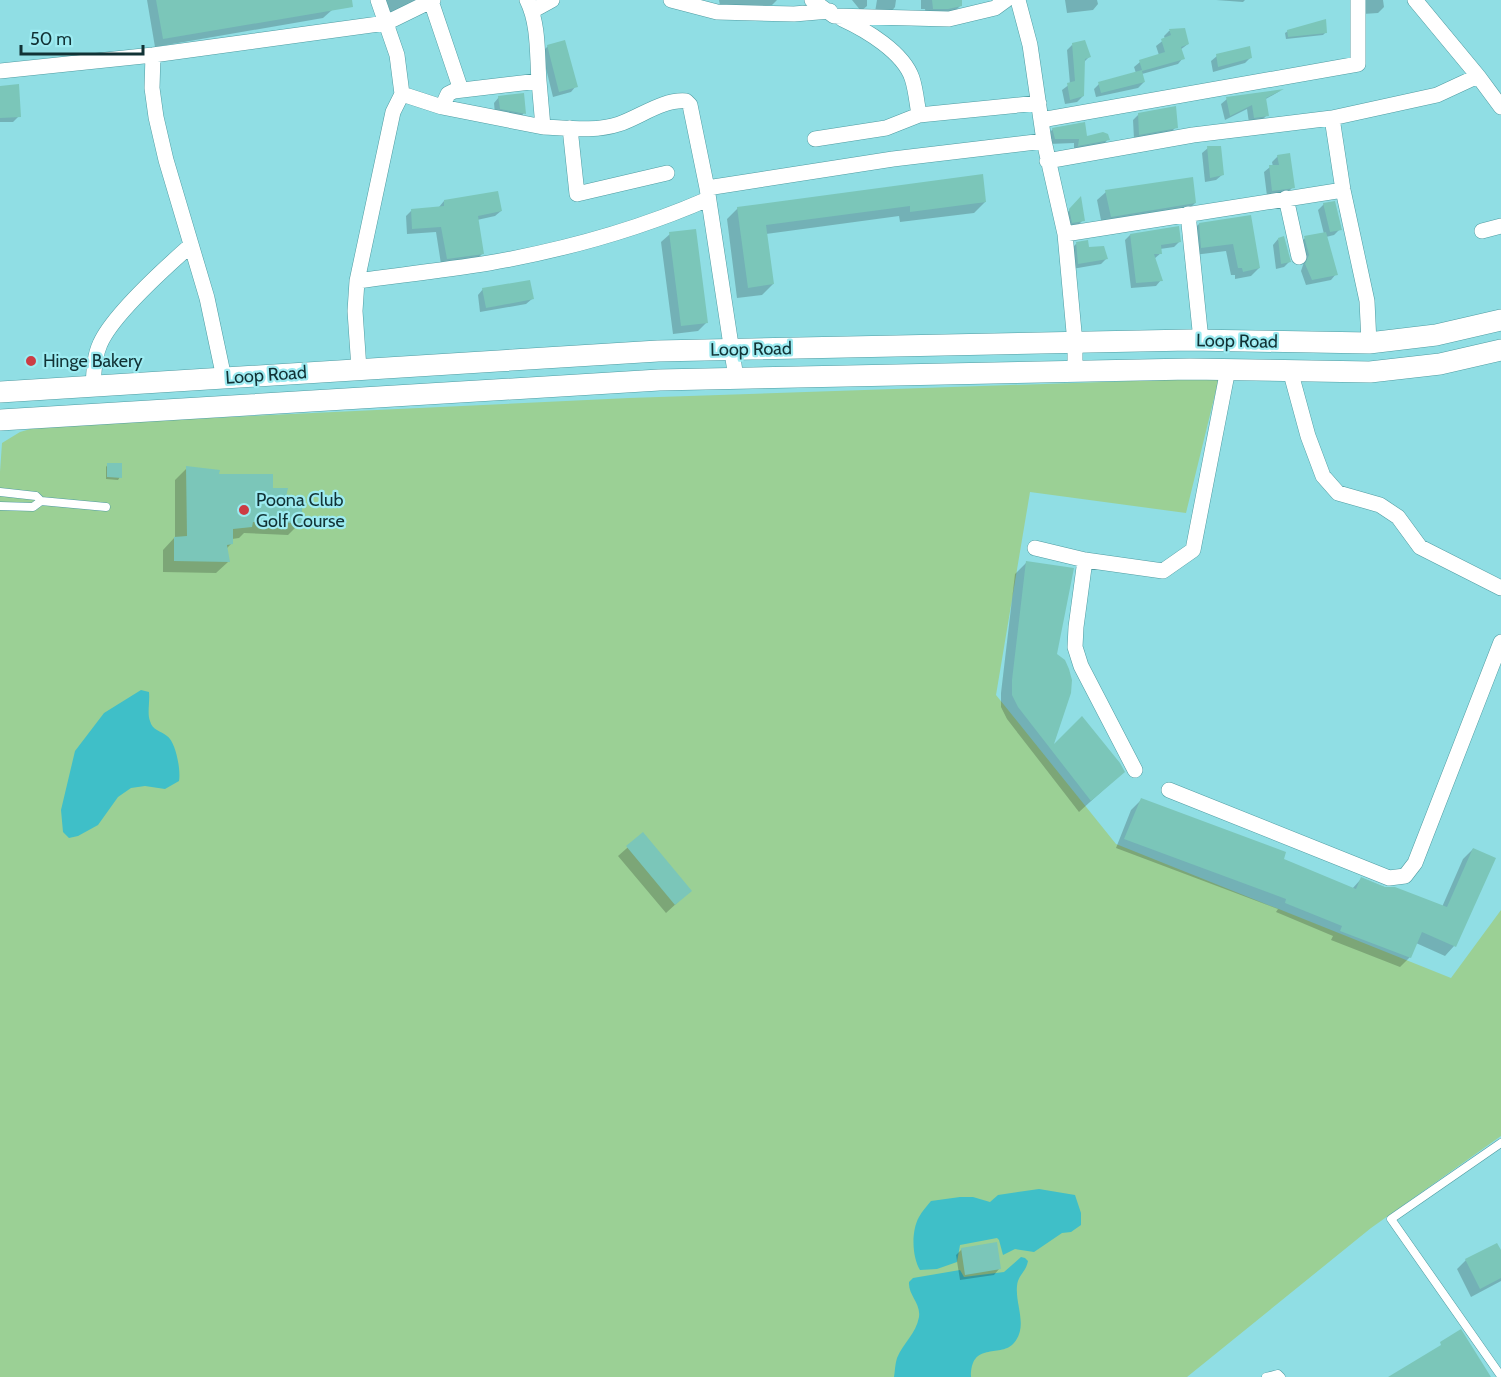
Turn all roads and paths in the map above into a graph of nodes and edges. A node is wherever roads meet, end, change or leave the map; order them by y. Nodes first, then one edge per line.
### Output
1 (378, 0) edge
2 (432, 0) edge
3 (552, 0) edge
4 (671, 0) edge
5 (812, 0) edge
6 (1006, 0) edge
7 (1018, 0) edge
8 (1358, 0) edge
9 (1415, 0) edge
10 (529, 5) edge
11 (832, 14) junction
12 (386, 23) junction
13 (153, 55) junction
14 (0, 71) edge
15 (1478, 76) junction
16 (539, 81) junction
17 (461, 90) junction
18 (402, 94) junction
19 (1039, 103) junction
20 (442, 107) junction
21 (1501, 107) edge
22 (919, 116) junction
23 (1332, 118) junction
24 (1041, 120) junction
25 (543, 127) junction
26 (570, 128) junction
27 (815, 139) dead end
28 (1044, 141) junction
29 (1047, 161) junction
30 (667, 173) dead end
31 (1342, 190) junction
32 (708, 193) junction
33 (1286, 198) junction
34 (1188, 214) junction
35 (1501, 226) edge
36 (1482, 231) dead end
37 (1065, 234) junction
38 (191, 245) junction
39 (1299, 257) dead end
40 (357, 281) junction
41 (1501, 320) edge
42 (1201, 340) junction
43 (1075, 343) junction
44 (1369, 343) junction
45 (731, 349) junction
46 (1501, 350) edge
47 (359, 369) junction
48 (1228, 369) junction
49 (1290, 370) junction
50 (1075, 372) junction
51 (224, 378) junction
52 (736, 378) junction
53 (93, 386) junction
54 (0, 392) edge
55 (0, 420) edge
56 (0, 492) edge
57 (41, 501) junction
58 (0, 506) edge
59 (106, 507) dead end
60 (1035, 548) dead end
61 (1085, 560) junction
62 (1501, 588) edge
63 (1501, 642) edge
64 (1135, 770) dead end
65 (1169, 790) dead end
66 (1501, 1143) edge
67 (1501, 1376) edge
68 (1266, 1377) edge
69 (1281, 1377) edge

1 - 12 street
2 - 12 street
2 - 17 street
3 - 10 street
4 - 11 street
5 - 11 street
6 - 11 street
7 - 19 street
8 - 24 street
9 - 15 street
10 - 16 street
11 - 22 street
12 - 13 street
12 - 18 street
13 - 14 street
13 - 38 street
15 - 21 street
15 - 23 street
16 - 17 street
16 - 25 street
17 - 20 street
18 - 20 street
18 - 40 street
19 - 22 street
19 - 24 street
20 - 25 street
22 - 27 street
23 - 29 street
23 - 31 street
24 - 28 street
25 - 26 street
26 - 30 street
26 - 32 street
28 - 29 street
28 - 32 street
29 - 37 street
31 - 33 street
31 - 44 street
32 - 40 street
32 - 45 street
33 - 34 street
33 - 39 street
34 - 37 street
34 - 42 street
35 - 36 street
37 - 43 street
38 - 51 street
38 - 53 street
40 - 47 street
41 - 44 main road, Loop Road
42 - 43 main road, Loop Road
42 - 44 main road, Loop Road
43 - 45 main road, Loop Road
43 - 50 street
45 - 47 main road, Loop Road
45 - 52 street
46 - 49 main road, Loop Road
47 - 51 main road, Loop Road
48 - 49 main road, Loop Road
48 - 50 main road, Loop Road
48 - 61 street
49 - 62 street
50 - 52 main road, Loop Road
51 - 53 main road, Loop Road
52 - 55 main road, Loop Road
53 - 54 main road, Loop Road
56 - 57 lane
57 - 58 lane
57 - 59 lane
60 - 61 street
61 - 64 street
63 - 65 street
66 - 67 lane
68 - 69 lane

